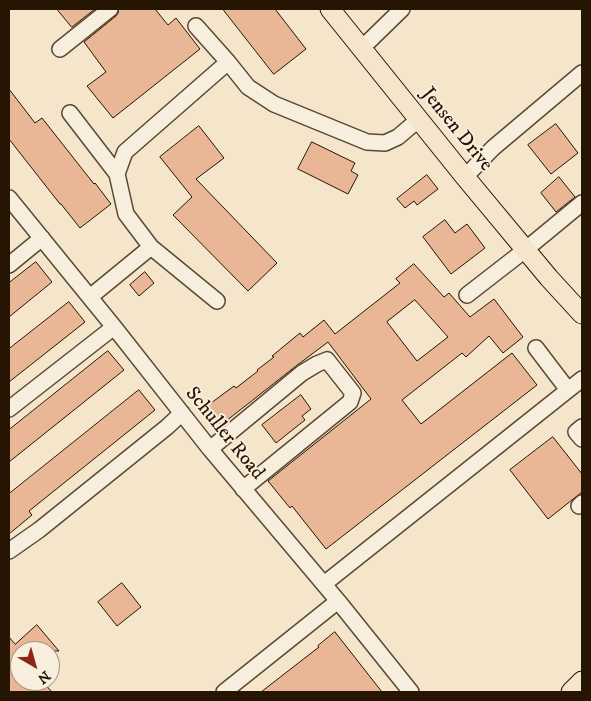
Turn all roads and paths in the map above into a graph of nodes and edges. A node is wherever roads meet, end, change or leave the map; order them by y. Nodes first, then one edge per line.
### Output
1 (110, 9) edge
2 (330, 9) edge
3 (402, 9) edge
4 (196, 26) dead end
5 (362, 48) junction
6 (60, 50) dead end
7 (228, 62) junction
8 (582, 72) edge
9 (70, 113) dead end
10 (419, 119) junction
11 (117, 174) junction
12 (465, 177) junction
13 (9, 198) edge
14 (582, 203) edge
15 (42, 238) junction
16 (150, 247) junction
17 (525, 250) junction
18 (9, 265) edge
19 (549, 278) junction
20 (467, 295) dead end
21 (90, 298) junction
22 (217, 301) dead end
23 (582, 314) edge
24 (582, 326) edge
25 (114, 327) junction
26 (536, 348) dead end
27 (582, 379) edge
28 (568, 390) junction
29 (9, 409) edge
30 (182, 413) junction
31 (582, 427) edge
32 (582, 439) edge
33 (210, 449) junction
34 (243, 489) junction
35 (9, 552) edge
36 (324, 584) junction
37 (338, 601) junction
38 (582, 680) edge
39 (224, 692) edge
40 (411, 692) edge
41 (571, 692) edge

1 - 6 street
2 - 5 main road, Jensen Drive
3 - 5 street
4 - 7 street
5 - 10 main road, Jensen Drive
7 - 10 street
7 - 11 street
8 - 12 street
9 - 11 street
10 - 12 main road, Jensen Drive
11 - 16 street
12 - 17 main road, Jensen Drive
13 - 15 street, Schuller Road
14 - 17 street
15 - 18 street
15 - 21 street, Schuller Road
16 - 21 street
16 - 22 street
17 - 19 main road, Jensen Drive
17 - 20 street
19 - 23 main road, Jensen Drive
19 - 24 main road, Jensen Drive
21 - 25 street, Schuller Road
25 - 29 street
25 - 30 street, Schuller Road
26 - 28 street
27 - 28 street
28 - 36 street
30 - 33 street, Schuller Road
30 - 35 street
31 - 32 street
33 - 34 street, Schuller Road
33 - 34 street
34 - 36 street, Schuller Road
36 - 37 street, Schuller Road
37 - 39 street
37 - 40 street, Schuller Road
38 - 41 main road

